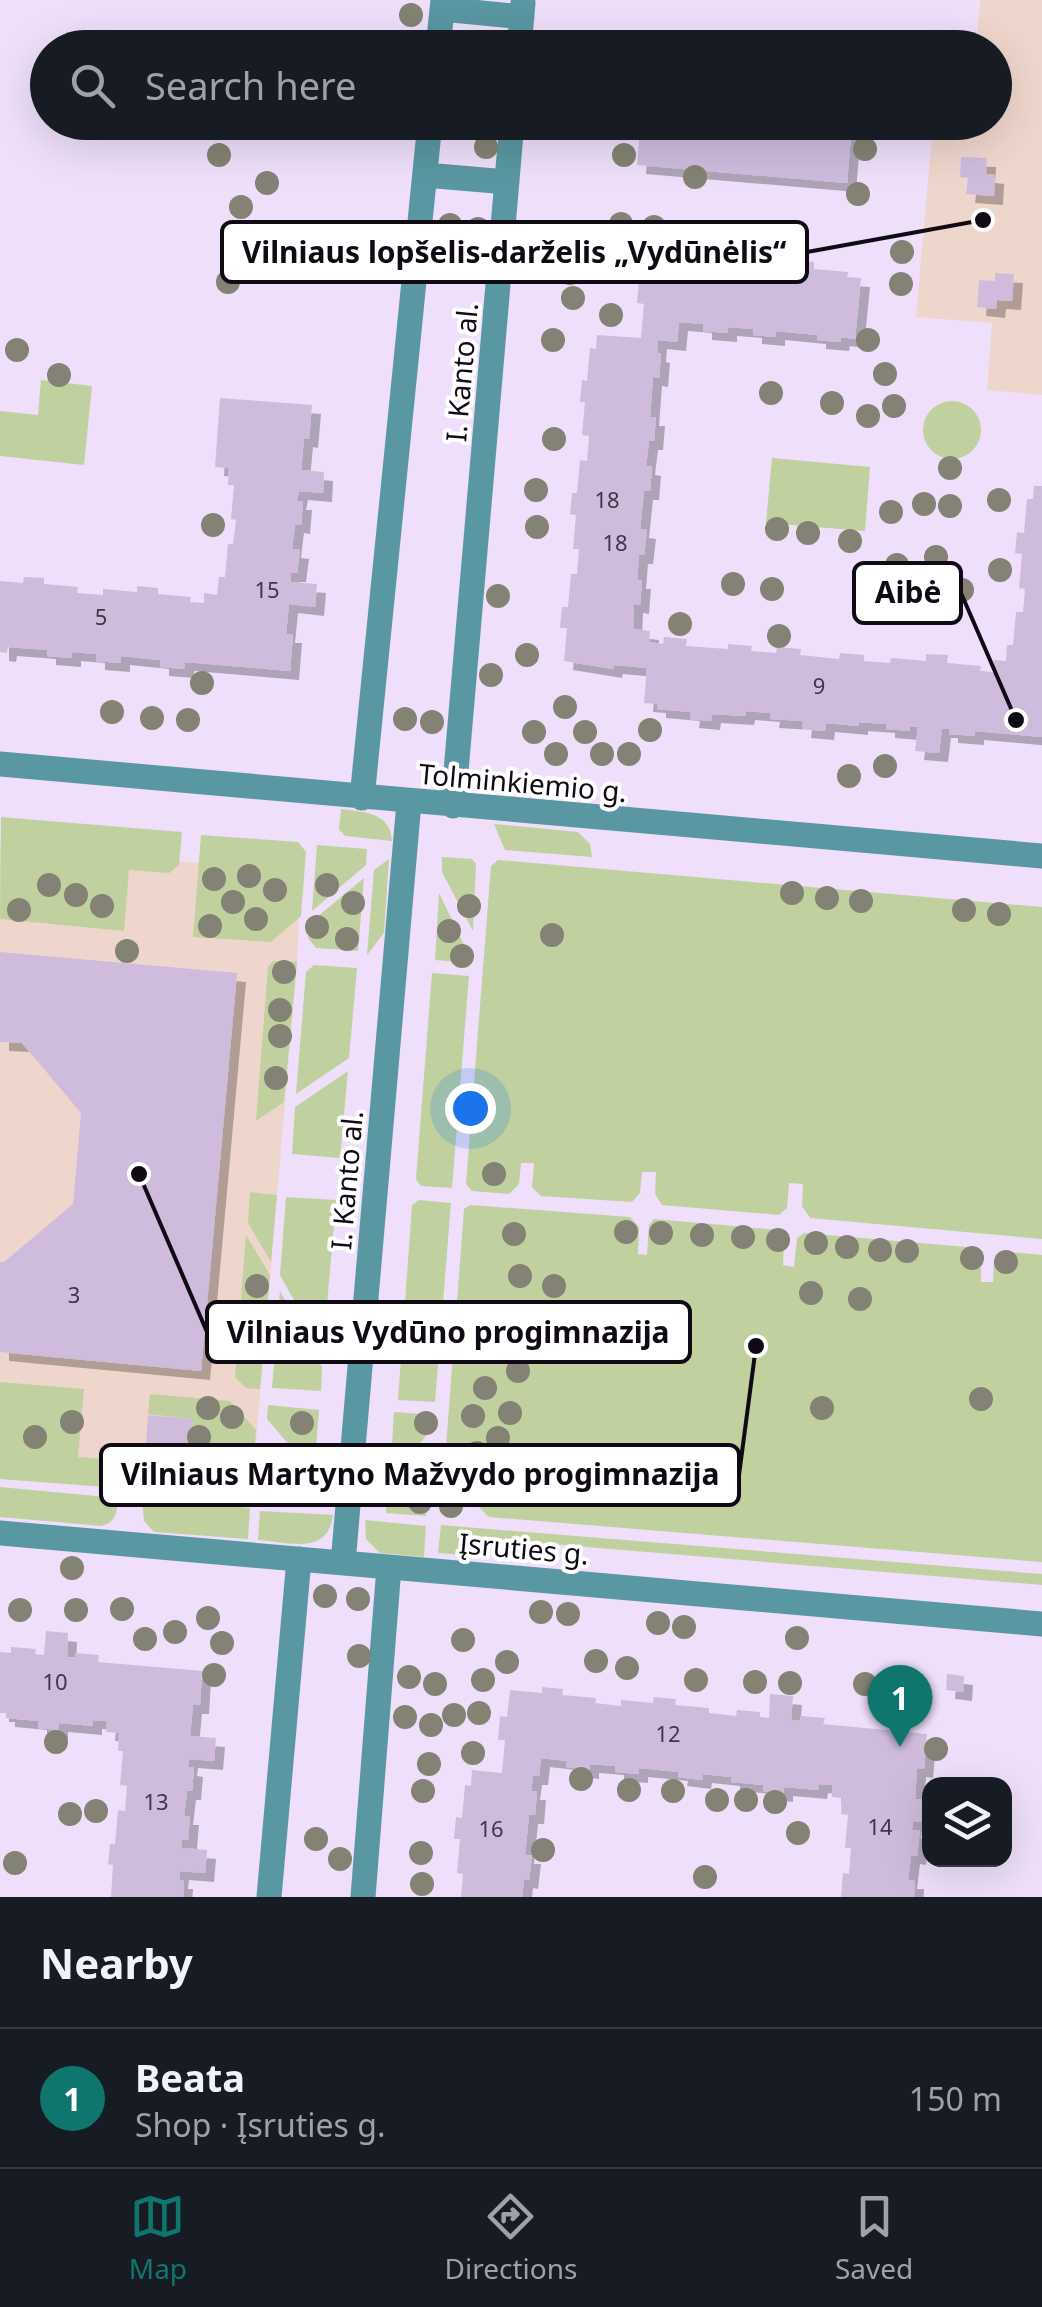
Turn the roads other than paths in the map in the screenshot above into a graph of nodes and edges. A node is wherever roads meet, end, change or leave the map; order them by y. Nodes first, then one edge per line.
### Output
1 (442, 4) edge
2 (522, 8) edge
3 (440, 30) edge
4 (428, 140) edge
5 (510, 140) edge
6 (425, 176) junction
7 (507, 182) junction
8 (0, 764) edge
9 (362, 798) junction
10 (408, 802) junction
11 (453, 806) junction
12 (1042, 856) edge
13 (0, 1532) edge
14 (299, 1559) junction
15 (344, 1563) junction
16 (389, 1566) junction
17 (1042, 1624) edge
18 (270, 1897) edge
19 (363, 1897) edge

1 - 2 street
1 - 3 street
4 - 6 street, I. Kanto al.
5 - 7 street, I. Kanto al.
6 - 7 street
6 - 9 street, I. Kanto al.
7 - 11 street, I. Kanto al.
8 - 9 street, Tolminkiemio g.
9 - 10 street, Tolminkiemio g.
10 - 11 street, Tolminkiemio g.
10 - 15 street, I. Kanto al.
11 - 12 street, Tolminkiemio g.
13 - 14 street, Įsruties g.
14 - 15 street, Įsruties g.
14 - 18 street
15 - 16 street, Įsruties g.
16 - 17 street, Įsruties g.
16 - 19 street

